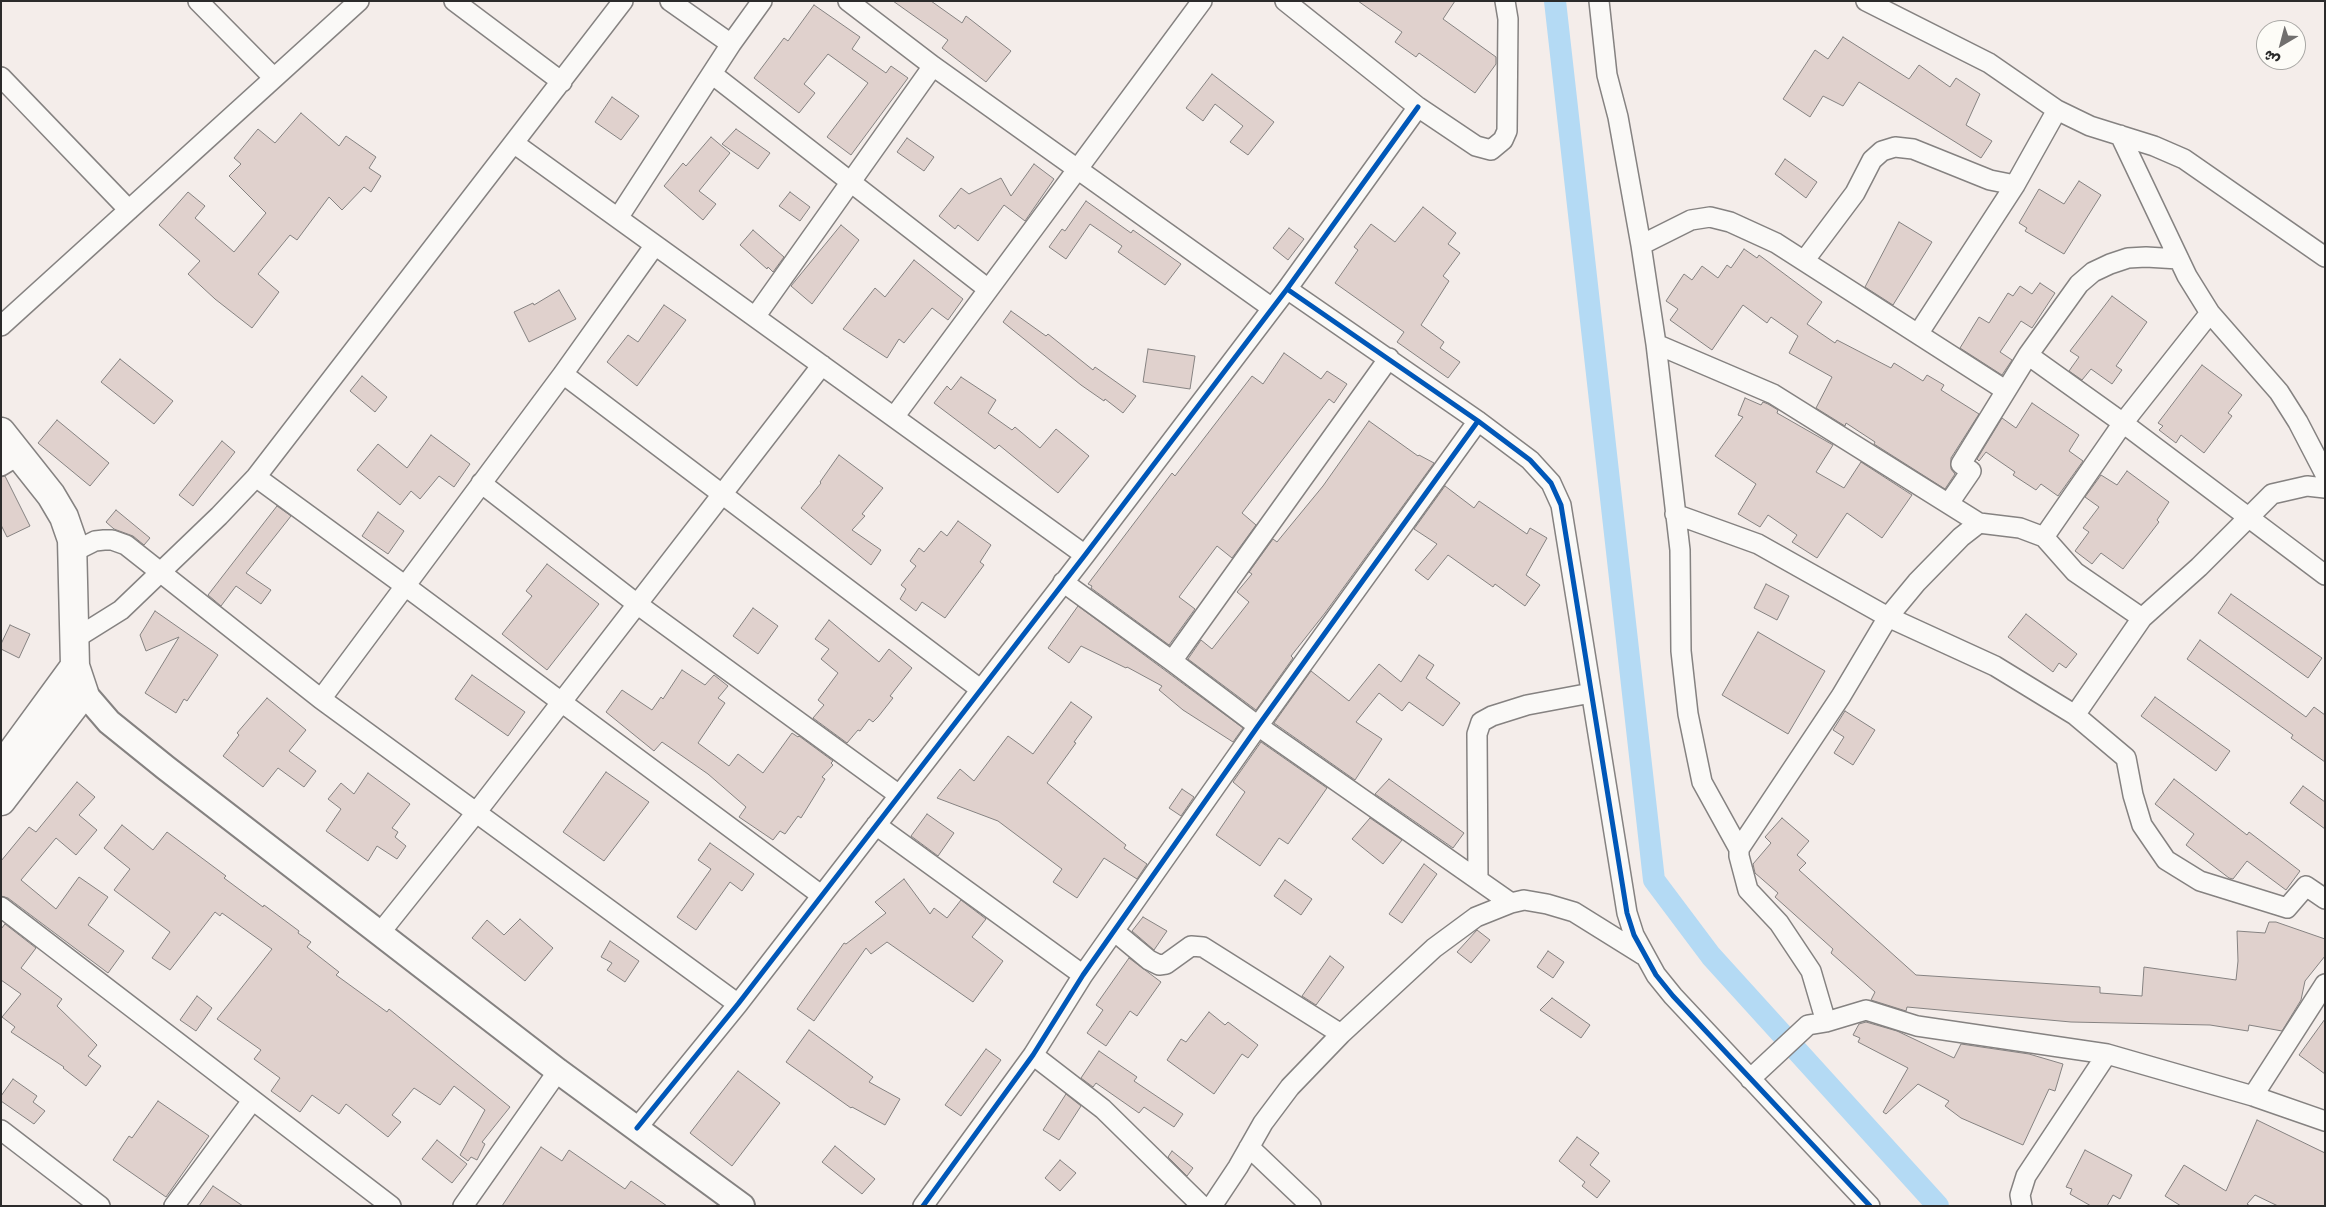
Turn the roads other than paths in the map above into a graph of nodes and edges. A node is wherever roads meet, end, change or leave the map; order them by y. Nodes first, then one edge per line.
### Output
1 (198, 1) edge
2 (360, 1) edge
3 (454, 1) edge
4 (624, 1) edge
5 (670, 1) edge
6 (762, 1) edge
7 (848, 1) edge
8 (1202, 1) edge
9 (1285, 1) edge
10 (1504, 1) edge
11 (1599, 1) edge
12 (1866, 1) edge
13 (1306, 8) edge
14 (731, 44) junction
15 (933, 66) junction
16 (712, 74) junction
17 (1, 78) edge
18 (274, 78) junction
19 (562, 82) junction
20 (1418, 108) junction
21 (2056, 110) junction
22 (2120, 135) junction
23 (515, 144) junction
24 (1079, 170) junction
25 (851, 181) junction
26 (2014, 185) junction
27 (129, 210) junction
28 (618, 218) junction
29 (655, 245) junction
30 (1641, 245) junction
31 (2325, 258) edge
32 (2179, 259) junction
33 (1804, 261) junction
34 (1287, 288) junction
35 (988, 289) junction
36 (1272, 308) junction
37 (2210, 313) junction
38 (755, 317) junction
39 (1, 326) edge
40 (1918, 334) junction
41 (1656, 344) junction
42 (2028, 355) junction
43 (1389, 358) junction
44 (822, 365) junction
45 (563, 374) junction
46 (2005, 390) junction
47 (894, 417) junction
48 (1478, 421) junction
49 (2123, 423) junction
50 (1, 432) edge
51 (10, 460) edge
52 (2325, 474) edge
53 (256, 477) junction
54 (481, 483) junction
55 (2325, 488) edge
56 (721, 495) junction
57 (1949, 503) junction
58 (1675, 514) junction
59 (2247, 518) junction
60 (1979, 523) junction
61 (2044, 537) junction
62 (73, 552) junction
63 (1085, 555) junction
64 (160, 573) junction
65 (2325, 574) edge
66 (1063, 582) junction
67 (404, 585) junction
68 (637, 604) junction
69 (1888, 617) junction
70 (2142, 618) junction
71 (74, 653) junction
72 (1172, 661) junction
73 (980, 689) junction
74 (84, 692) junction
75 (1591, 693) junction
76 (321, 699) junction
77 (560, 702) junction
78 (2075, 715) junction
79 (1258, 726) junction
80 (1, 767) edge
81 (899, 796) junction
82 (1, 801) edge
83 (476, 814) junction
84 (876, 825) junction
85 (1739, 849) junction
86 (1478, 880) junction
87 (821, 895) junction
88 (2325, 899) edge
89 (1511, 903) junction
90 (1, 907) edge
91 (1114, 931) junction
92 (380, 934) junction
93 (1643, 955) junction
94 (1083, 975) junction
95 (2325, 984) edge
96 (738, 1004) junction
97 (1817, 1024) junction
98 (1341, 1034) junction
99 (2107, 1054) junction
100 (1033, 1055) junction
101 (558, 1071) junction
102 (1756, 1073) junction
103 (2253, 1096) junction
104 (252, 1101) junction
105 (2325, 1121) edge
106 (637, 1128) junction
107 (1, 1130) edge
108 (1249, 1147) junction
109 (2016, 1202) edge
110 (100, 1206) edge
111 (174, 1206) edge
112 (391, 1206) edge
113 (463, 1206) edge
114 (742, 1206) edge
115 (923, 1206) edge
116 (1202, 1206) edge
117 (1212, 1206) edge
118 (1311, 1206) edge
119 (1870, 1206) edge

1 - 18 street
2 - 18 street
3 - 19 street
4 - 19 street
5 - 14 street
6 - 14 street
7 - 15 street
8 - 24 street
9 - 13 street
10 - 20 street
11 - 30 street
12 - 21 street
13 - 20 street
14 - 16 street
15 - 24 street
15 - 25 street
16 - 25 street
16 - 28 street
17 - 27 street
18 - 27 street
19 - 23 street
20 - 34 street
21 - 22 street
21 - 26 street
22 - 31 street
22 - 32 street
23 - 28 street
23 - 53 street
24 - 35 street
24 - 36 street
25 - 35 street
25 - 38 street
26 - 33 street
26 - 40 street
27 - 39 street
28 - 29 street
29 - 38 street
29 - 45 street
30 - 33 street
30 - 41 street
32 - 37 street
32 - 42 street
33 - 40 street
34 - 36 street
34 - 43 street
35 - 47 street
36 - 63 street
37 - 49 street
37 - 52 street
38 - 44 street
40 - 46 street
41 - 57 street
41 - 58 street
42 - 46 street
42 - 49 street
43 - 48 street
43 - 72 street
44 - 47 street
44 - 56 street
45 - 54 street
45 - 56 street
46 - 57 street
47 - 63 street
48 - 75 street
48 - 79 street
49 - 59 street
49 - 61 street
50 - 51 main road
51 - 62 main road
53 - 64 street
53 - 67 street
54 - 67 street
54 - 68 street
55 - 59 street
56 - 68 street
56 - 73 street
57 - 60 street
58 - 69 street
58 - 85 street
59 - 65 street
59 - 70 street
60 - 61 street
60 - 69 street
61 - 70 street
62 - 64 street
62 - 71 main road
63 - 66 street
64 - 71 street
64 - 76 street
66 - 72 street
66 - 73 street
67 - 76 street
67 - 77 street
68 - 77 street
68 - 81 street
69 - 78 street
69 - 85 street
70 - 78 street
71 - 74 main road
71 - 80 main road
72 - 79 street
73 - 81 street
74 - 82 main road
74 - 92 street
75 - 86 street
75 - 93 street
76 - 83 street
77 - 83 street
77 - 87 street
78 - 88 street
79 - 86 street
79 - 91 street
81 - 84 street
83 - 92 street
83 - 96 street
84 - 87 street
84 - 94 street
85 - 97 street
86 - 89 street
87 - 96 street
89 - 93 street
89 - 98 street
90 - 104 street
91 - 94 street
91 - 98 street
92 - 101 street
93 - 102 street
94 - 100 street
95 - 103 street
96 - 106 street
97 - 99 street
97 - 102 street
98 - 108 street
99 - 103 street
99 - 109 street
100 - 115 street
100 - 116 street
101 - 106 street
101 - 113 street
102 - 119 street
103 - 105 street
104 - 111 street
104 - 112 street
106 - 114 street
107 - 110 street
108 - 117 street
108 - 118 street

